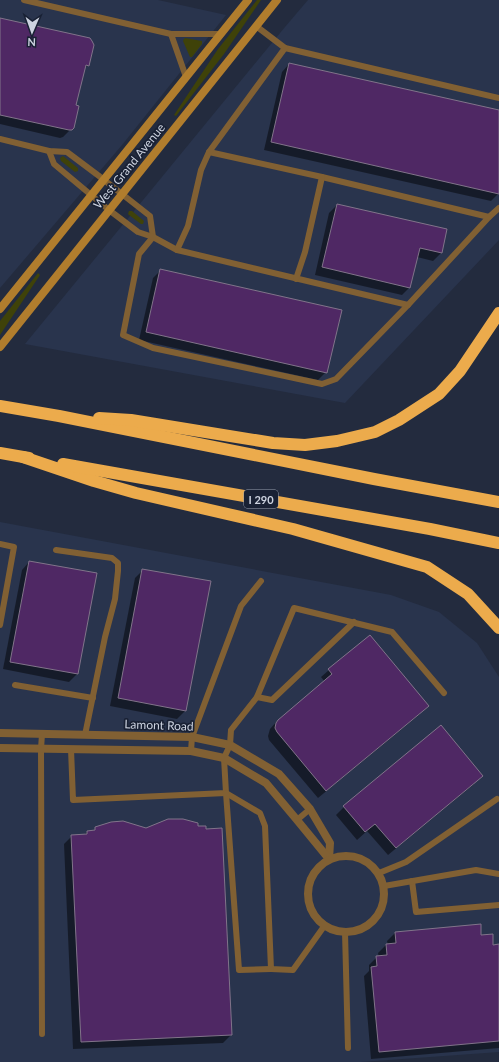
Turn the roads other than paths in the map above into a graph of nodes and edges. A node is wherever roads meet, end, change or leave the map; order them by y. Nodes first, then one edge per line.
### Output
1 (24, 0) edge
2 (248, 0) edge
3 (277, 0) edge
4 (256, 26) junction
5 (170, 34) junction
6 (221, 34) junction
7 (285, 48) junction
8 (186, 77) junction
9 (499, 98) edge
10 (0, 139) edge
11 (50, 150) junction
12 (209, 152) junction
13 (322, 177) junction
14 (104, 180) junction
15 (122, 194) junction
16 (91, 196) junction
17 (499, 208) edge
18 (109, 210) junction
19 (489, 217) junction
20 (153, 237) junction
21 (177, 250) junction
22 (296, 279) junction
23 (408, 305) junction
24 (0, 309) edge
25 (499, 313) edge
26 (0, 347) edge
27 (0, 406) edge
28 (59, 416) junction
29 (0, 453) edge
30 (23, 457) junction
31 (499, 502) edge
32 (499, 543) edge
33 (0, 544) edge
34 (56, 550) dead end
35 (261, 581) dead end
36 (354, 622) junction
37 (0, 625) edge
38 (499, 628) edge
39 (15, 685) dead end
40 (444, 693) dead end
41 (257, 697) junction
42 (92, 698) junction
43 (0, 733) edge
44 (42, 734) junction
45 (85, 735) junction
46 (192, 737) junction
47 (230, 745) junction
48 (0, 748) edge
49 (41, 749) junction
50 (71, 749) junction
51 (191, 751) junction
52 (224, 758) junction
53 (226, 793) junction
54 (497, 799) dead end
55 (310, 809) junction
56 (297, 820) junction
57 (329, 859) junction
58 (379, 873) junction
59 (499, 874) edge
60 (412, 881) junction
61 (384, 886) junction
62 (499, 905) edge
63 (325, 925) junction
64 (345, 932) junction
65 (271, 969) junction
66 (42, 1034) dead end
67 (348, 1048) dead end

1 - 5 lane
2 - 6 main road, West Grand Avenue
3 - 4 main road, West Grand Avenue
4 - 7 lane
4 - 15 main road, West Grand Avenue
5 - 6 lane
5 - 8 lane
6 - 8 main road, West Grand Avenue
7 - 9 lane
7 - 12 lane
8 - 14 main road, West Grand Avenue
10 - 11 lane
11 - 14 lane
11 - 16 lane
12 - 13 lane
12 - 21 lane
13 - 19 lane
13 - 22 lane
14 - 15 lane
14 - 16 main road, West Grand Avenue
15 - 18 main road, West Grand Avenue
15 - 20 lane
16 - 18 lane
16 - 24 main road, West Grand Avenue
17 - 19 lane
18 - 20 lane
18 - 26 main road, West Grand Avenue
19 - 23 lane
20 - 21 lane
20 - 23 lane
21 - 22 lane
22 - 23 lane
25 - 28 highway
27 - 28 highway
28 - 31 highway
29 - 30 highway, I 290
30 - 32 highway, I 290
30 - 38 highway
33 - 37 lane
34 - 42 lane
35 - 46 lane
36 - 40 lane
36 - 41 lane
36 - 41 lane
39 - 42 lane
41 - 47 lane
42 - 45 lane
43 - 44 street, Lamont Road
44 - 45 street, Lamont Road
44 - 49 lane
45 - 46 street, Lamont Road
46 - 47 street, Lamont Road
46 - 51 lane
47 - 52 lane
47 - 55 street, Lamont Road
48 - 49 street, Lamont Road
49 - 50 street, Lamont Road
49 - 66 lane
50 - 51 street, Lamont Road
50 - 53 lane
51 - 52 street, Lamont Road
52 - 53 lane
52 - 56 street, Lamont Road
53 - 65 lane
53 - 65 lane
54 - 58 lane
55 - 56 lane
55 - 57 street, Lamont Road
56 - 57 street, Lamont Road
57 - 58 street
57 - 63 street
58 - 61 street
59 - 60 lane
60 - 61 lane
60 - 62 lane
61 - 64 street
63 - 64 street
63 - 65 lane
64 - 67 lane

